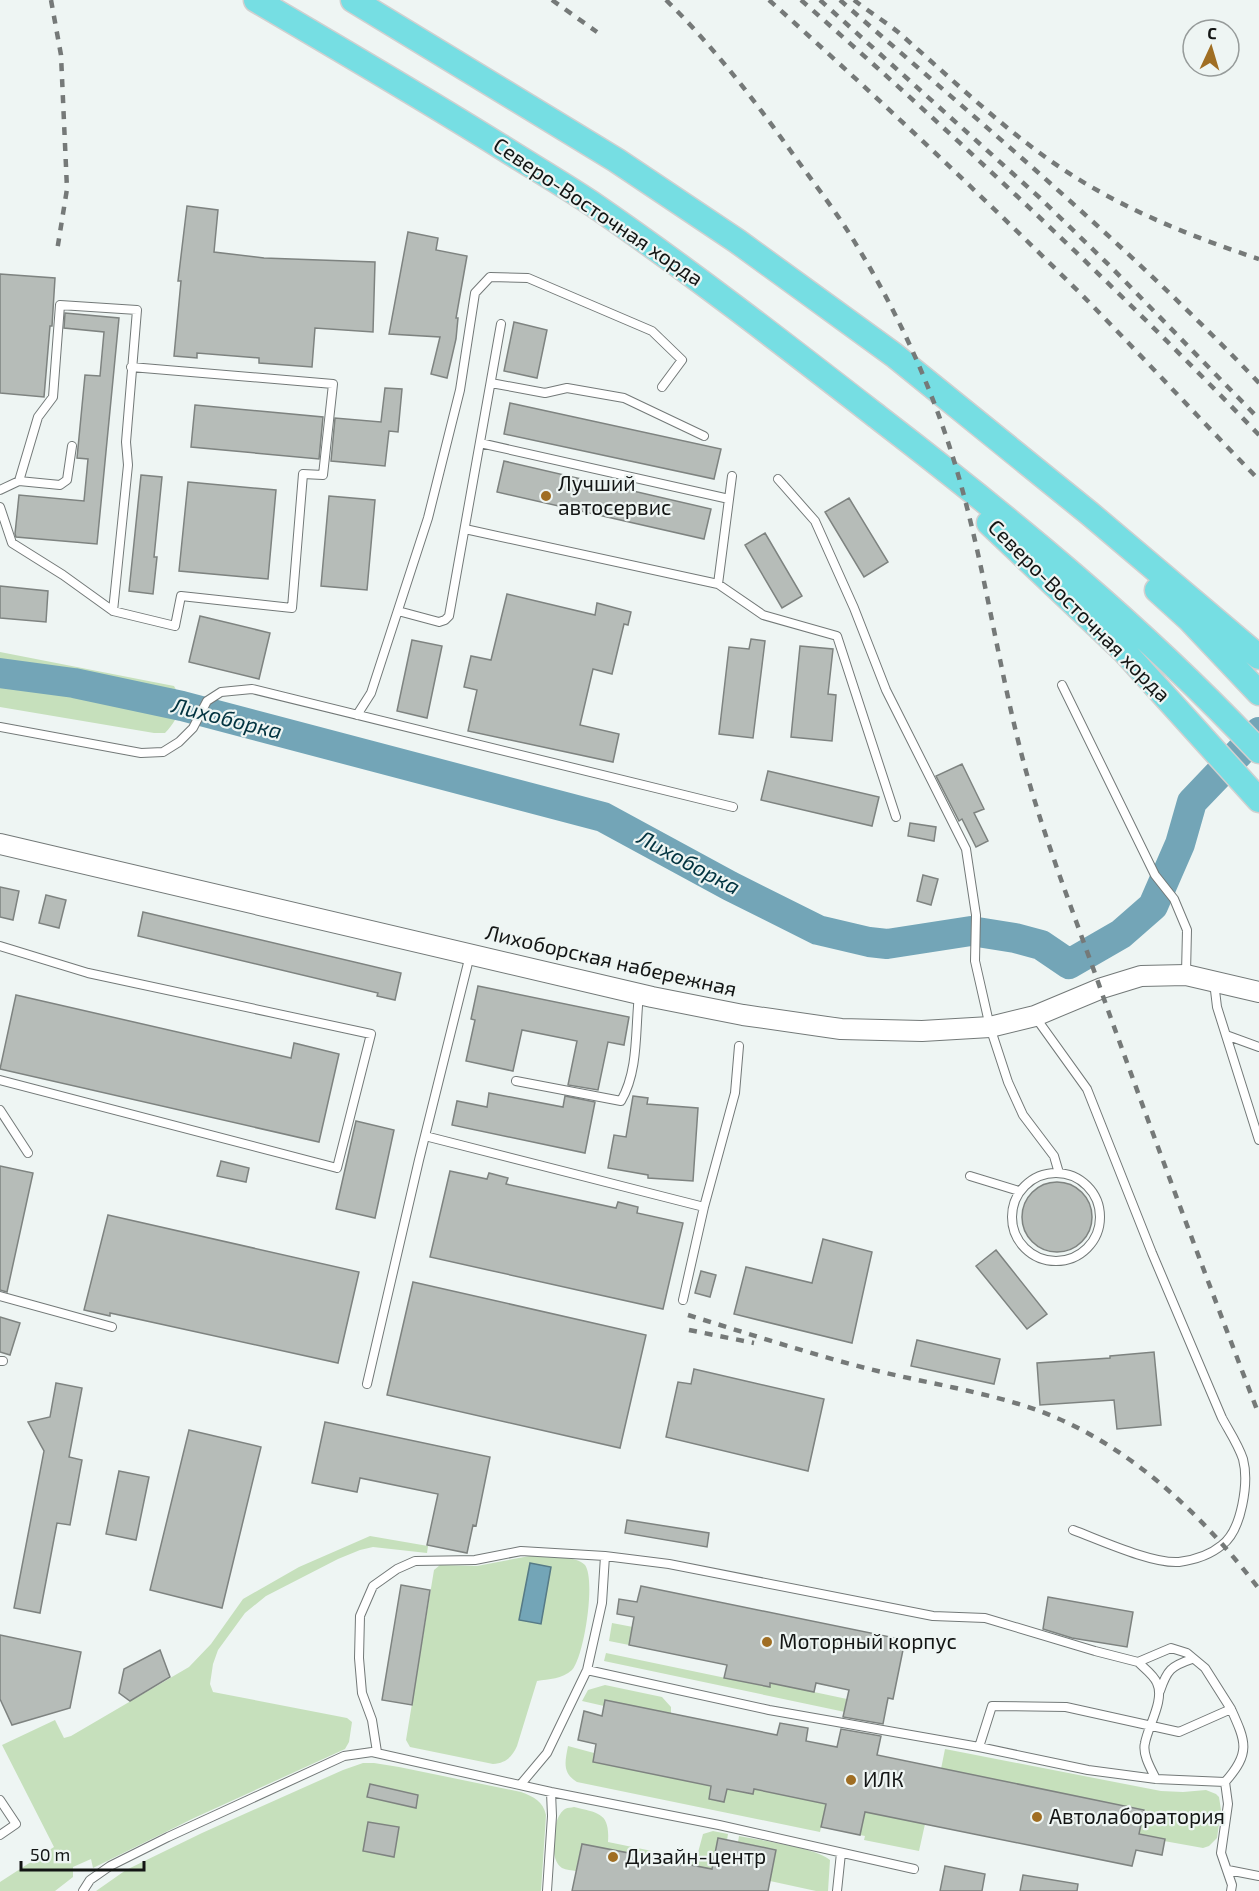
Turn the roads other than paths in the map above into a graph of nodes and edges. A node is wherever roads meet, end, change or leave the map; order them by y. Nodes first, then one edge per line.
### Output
1 (256, 0) edge
2 (353, 0) edge
3 (501, 324) dead end
4 (131, 367) junction
5 (491, 384) junction
6 (662, 387) dead end
7 (704, 436) dead end
8 (480, 443) junction
9 (72, 446) dead end
10 (921, 450) junction
11 (732, 476) dead end
12 (778, 479) dead end
13 (19, 481) junction
14 (0, 490) edge
15 (729, 499) junction
16 (0, 507) edge
17 (465, 529) junction
18 (718, 585) junction
19 (113, 611) junction
20 (398, 611) junction
21 (1195, 613) junction
22 (1259, 657) edge
23 (1062, 685) dead end
24 (1259, 693) edge
25 (357, 715) junction
26 (0, 727) edge
27 (1259, 750) edge
28 (1259, 801) edge
29 (733, 807) dead end
30 (896, 817) dead end
31 (0, 844) edge
32 (0, 946) edge
33 (471, 954) junction
34 (1186, 975) junction
35 (1213, 980) junction
36 (1259, 992) edge
37 (639, 994) junction
38 (1035, 1016) junction
39 (990, 1027) junction
40 (1226, 1035) junction
41 (739, 1046) dead end
42 (1259, 1047) edge
43 (0, 1080) edge
44 (516, 1081) dead end
45 (0, 1110) edge
46 (425, 1136) junction
47 (1259, 1140) edge
48 (28, 1153) dead end
49 (1059, 1173) junction
50 (970, 1176) dead end
51 (1019, 1191) junction
52 (704, 1207) junction
53 (0, 1296) edge
54 (683, 1300) dead end
55 (112, 1326) dead end
56 (367, 1384) dead end
57 (1073, 1530) dead end
58 (605, 1556) junction
59 (1192, 1659) junction
60 (1138, 1662) junction
61 (587, 1670) junction
62 (1159, 1692) junction
63 (1231, 1709) junction
64 (1151, 1727) junction
65 (979, 1748) junction
66 (377, 1752) junction
67 (1156, 1779) junction
68 (1225, 1782) junction
69 (521, 1784) junction
70 (551, 1792) junction
71 (0, 1800) edge
72 (0, 1835) edge
73 (841, 1853) junction
74 (914, 1869) dead end
75 (1227, 1870) junction
76 (1259, 1876) edge
77 (83, 1891) edge
78 (547, 1891) edge
79 (837, 1891) edge
80 (1231, 1891) edge

1 - 10 main road, Северо-Восточная хорда
2 - 21 main road
3 - 5 lane
4 - 13 lane
4 - 19 lane
4 - 19 lane
5 - 7 lane
5 - 8 lane
6 - 20 lane
8 - 15 lane
8 - 17 lane
9 - 13 lane
10 - 27 main road, Северо-Восточная хорда
10 - 28 main road, Северо-Восточная хорда
11 - 15 lane
12 - 39 lane
13 - 14 lane
15 - 18 lane
16 - 19 lane
17 - 18 lane
17 - 20 lane
18 - 30 lane
20 - 25 lane
21 - 22 main road
21 - 24 main road
23 - 34 lane
25 - 26 lane
25 - 29 lane
31 - 33 street, Лихоборская набережная
32 - 43 lane
33 - 37 street, Лихоборская набережная
33 - 46 lane
34 - 35 street, Лихоборская набережная
34 - 38 street, Лихоборская набережная
35 - 36 street, Лихоборская набережная
35 - 40 lane
37 - 39 street, Лихоборская набережная
37 - 44 lane
38 - 39 street, Лихоборская набережная
38 - 57 lane
39 - 49 lane
40 - 42 lane
40 - 47 lane
41 - 52 lane
45 - 48 lane
46 - 52 lane
46 - 56 lane
49 - 51 lane
49 - 51 lane
50 - 51 lane
52 - 54 lane
53 - 55 lane
58 - 60 lane
58 - 61 lane
58 - 66 lane
59 - 60 lane
59 - 62 lane
59 - 63 lane
60 - 62 lane
61 - 65 lane
61 - 69 lane
62 - 64 lane
63 - 64 lane
63 - 68 lane
64 - 65 lane
64 - 67 lane
65 - 67 lane
66 - 69 lane
66 - 77 lane
67 - 68 lane
68 - 75 lane
69 - 70 lane
70 - 73 lane
70 - 78 lane
71 - 72 lane
73 - 74 lane
73 - 79 lane
75 - 76 lane
75 - 80 lane

